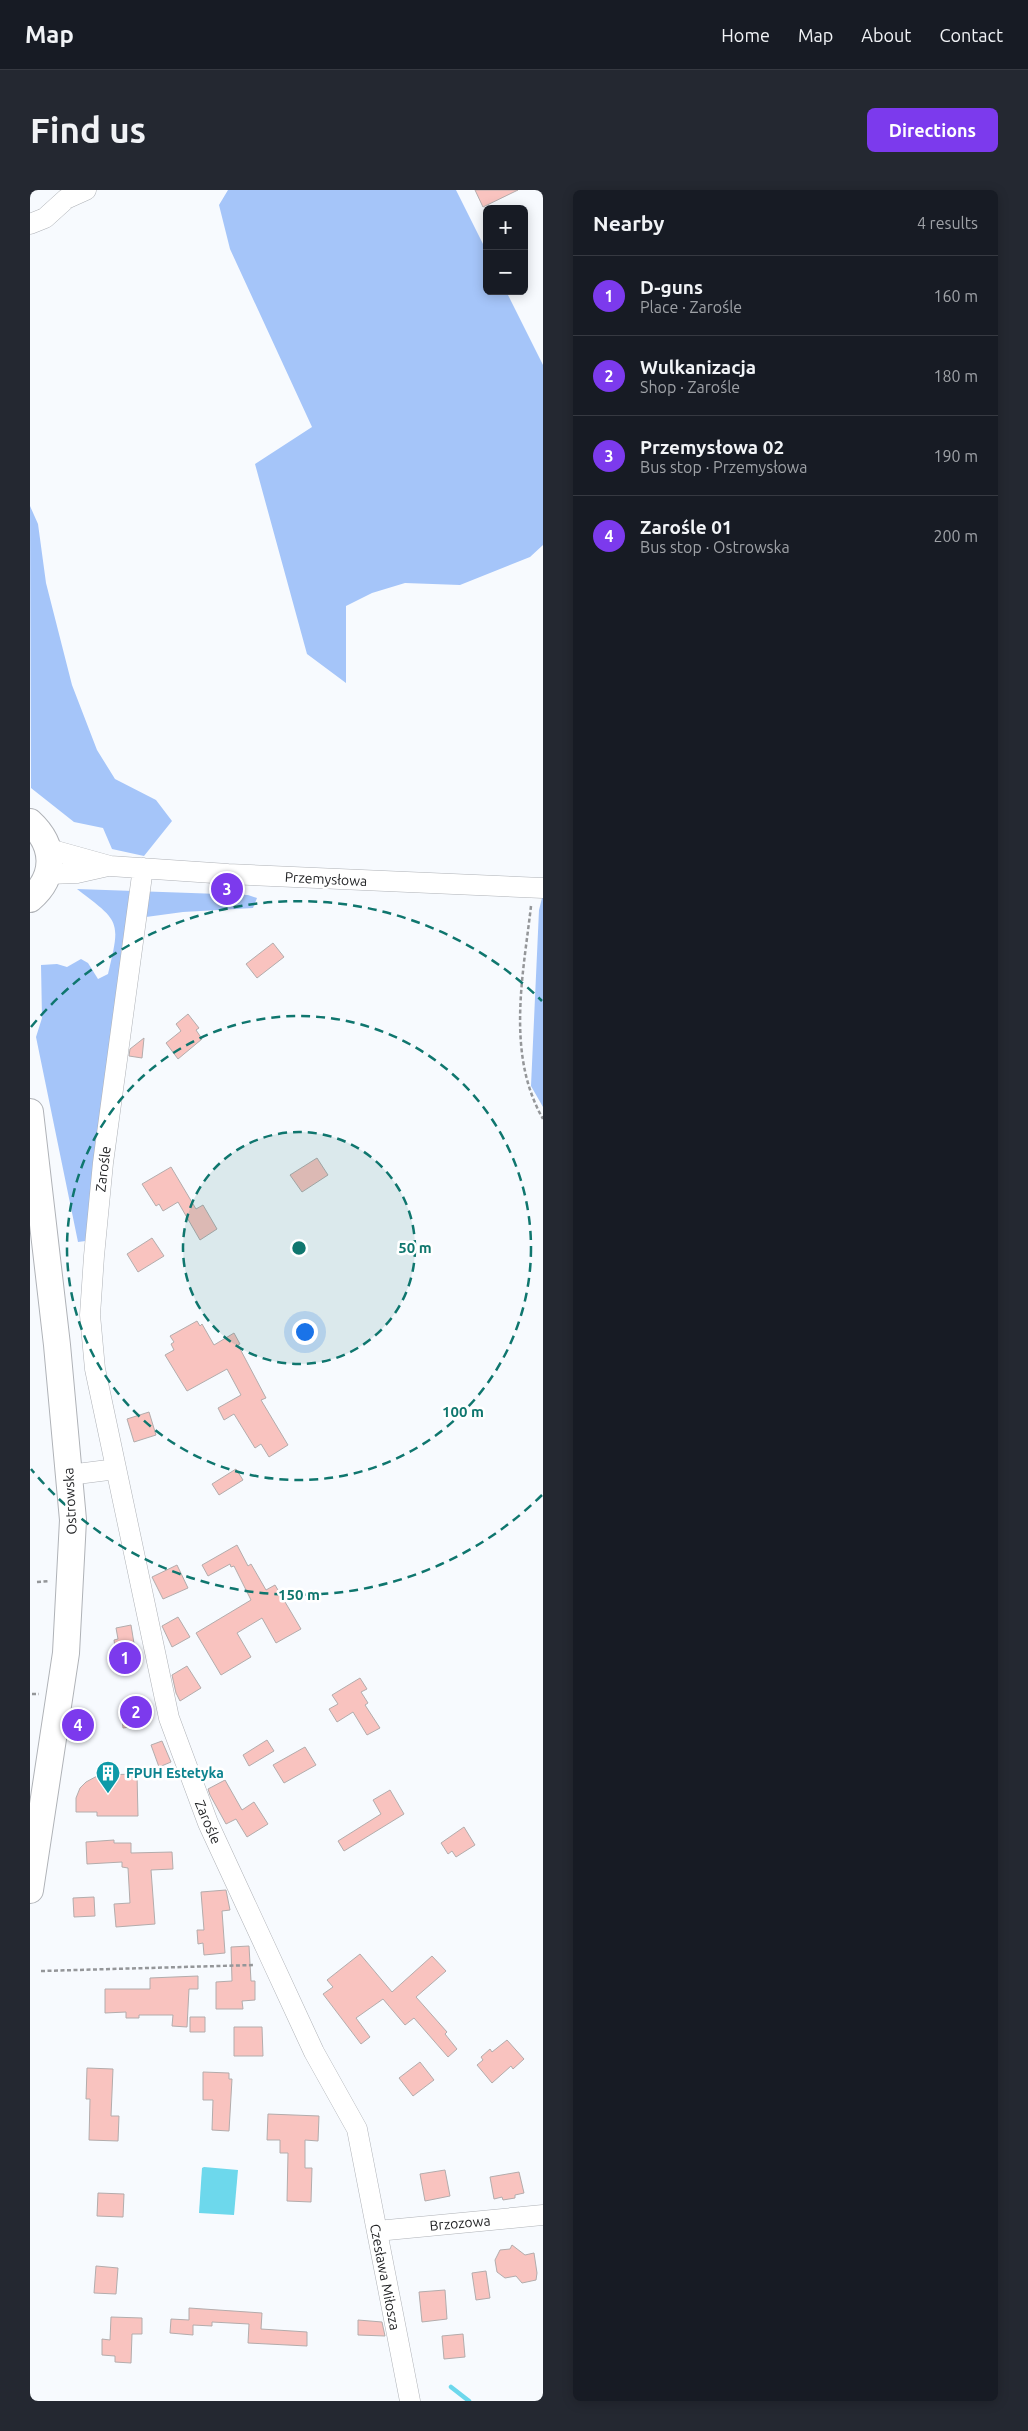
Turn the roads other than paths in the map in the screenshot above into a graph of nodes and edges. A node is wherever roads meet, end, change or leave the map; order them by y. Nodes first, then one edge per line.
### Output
1 (86, 190) edge
2 (64, 195) edge
3 (30, 224) edge
4 (30, 822) edge
5 (48, 861) junction
6 (143, 868) junction
7 (538, 888) edge
8 (30, 900) edge
9 (30, 1112) edge
10 (116, 1469) junction
11 (69, 1475) junction
12 (30, 1890) edge
13 (363, 2152) joint
14 (543, 2215) edge
15 (377, 2231) junction
16 (410, 2401) edge

1 - 2 street
2 - 3 street
4 - 5 main road
5 - 6 street, Przemysłowa
5 - 8 main road
6 - 7 street, Przemysłowa
6 - 10 street, Zarośle
9 - 11 main road, Ostrowska
10 - 11 street
10 - 13 street, Zarośle
11 - 12 main road, Ostrowska
13 - 15 street, Czesława Miłosza
14 - 15 street, Brzozowa
15 - 16 street, Czesława Miłosza

